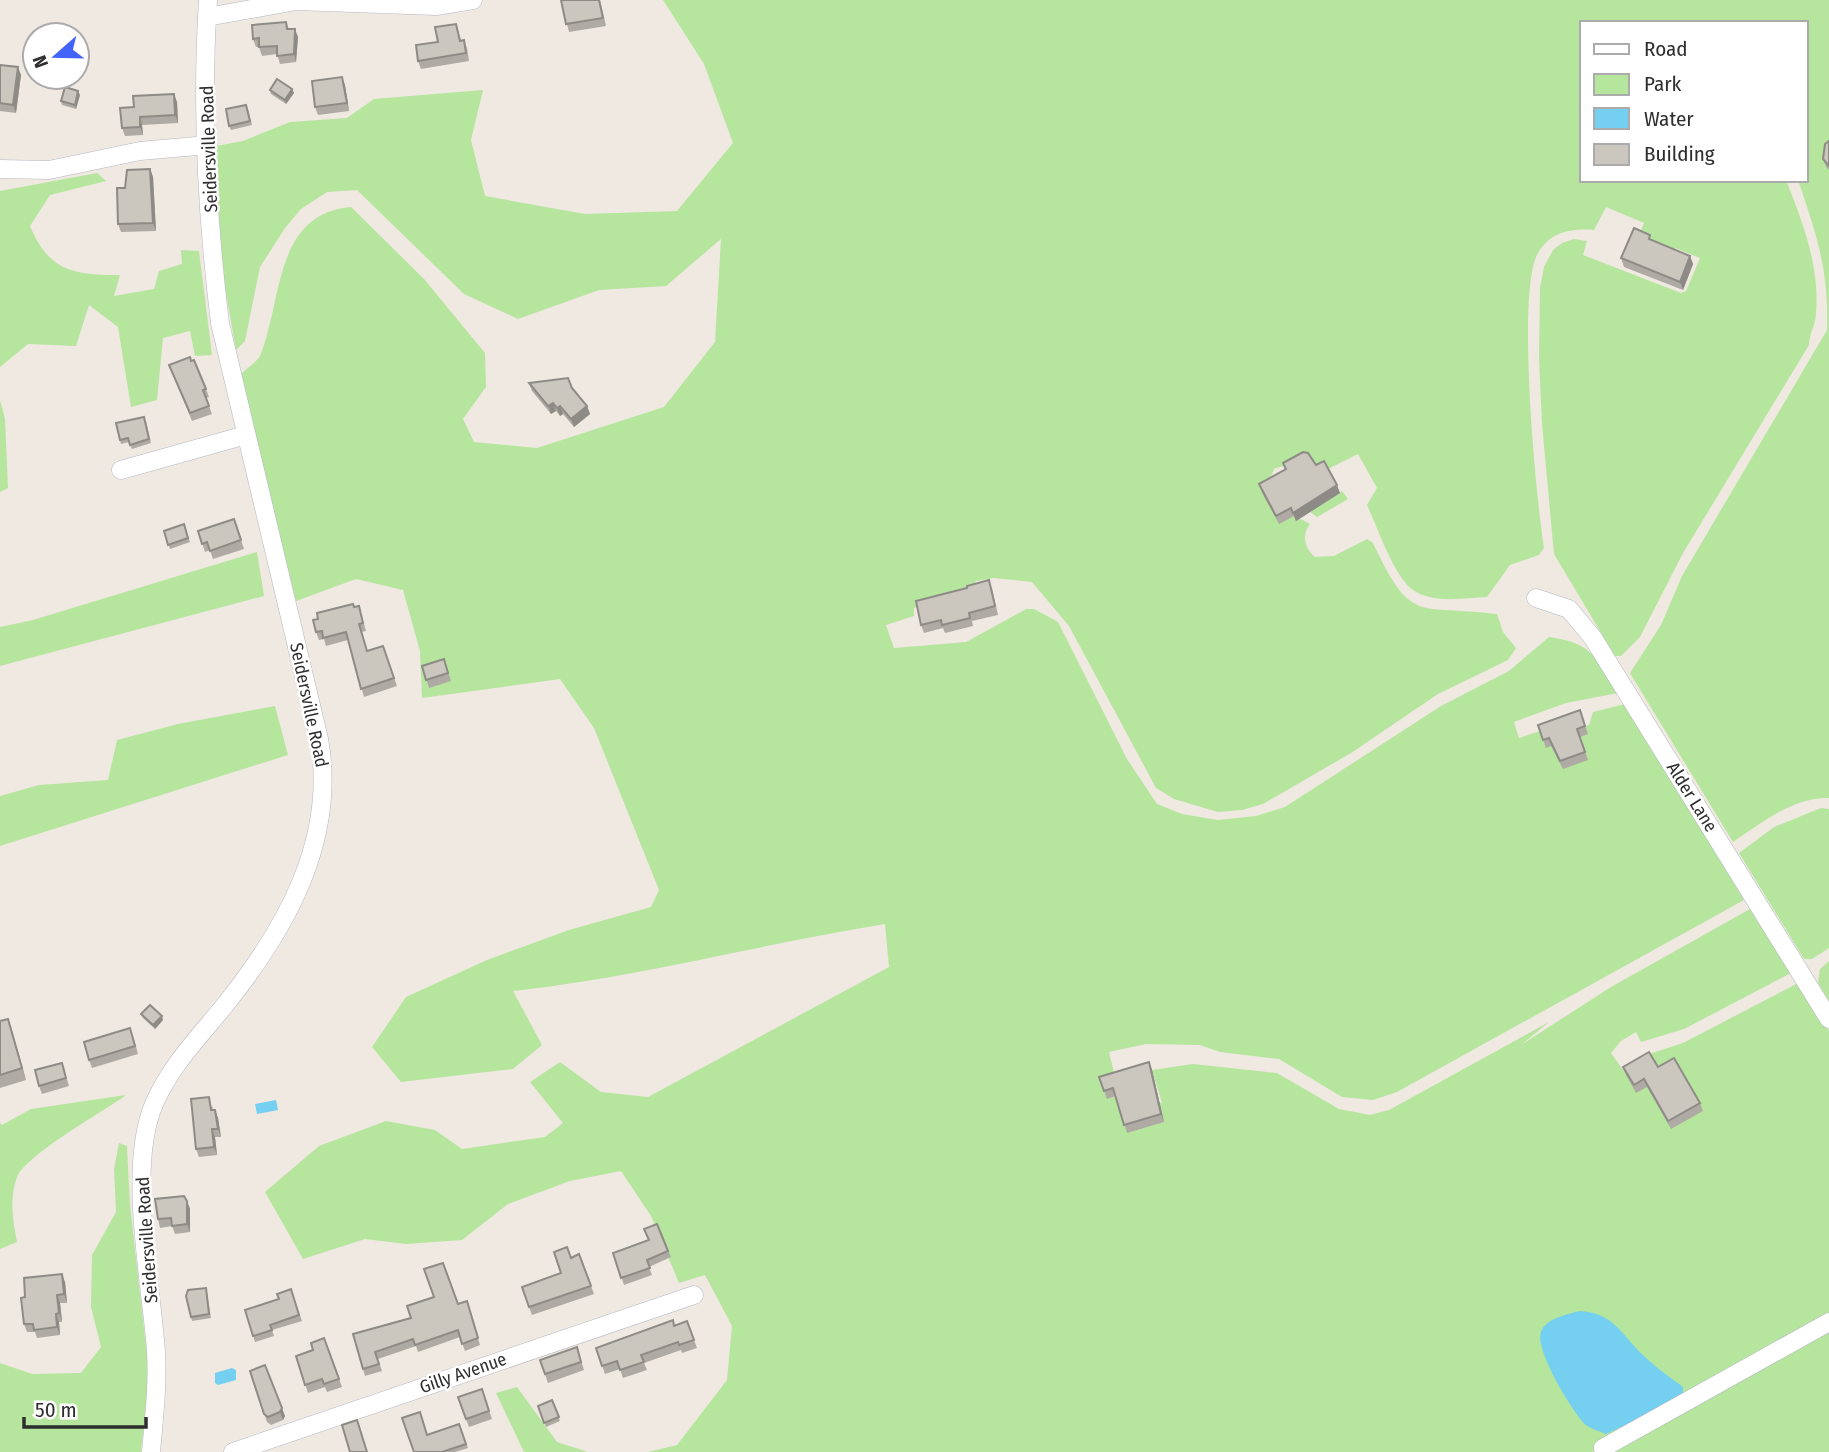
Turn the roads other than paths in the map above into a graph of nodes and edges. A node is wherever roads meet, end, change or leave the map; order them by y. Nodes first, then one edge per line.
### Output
1 (473, 0) edge
2 (208, 8) edge
3 (208, 145) junction
4 (0, 169) edge
5 (246, 435) junction
6 (121, 470) dead end
7 (1536, 598) dead end
8 (1829, 1019) edge
9 (694, 1295) dead end
10 (1829, 1322) edge
11 (1603, 1448) dead end
12 (152, 1452) edge
13 (233, 1452) edge

1 - 2 street
2 - 3 street, Seidersville Road
3 - 4 street
3 - 5 street, Seidersville Road
5 - 6 street
5 - 12 street, Seidersville Road
7 - 8 street, Alder Lane
9 - 13 street, Gilly Avenue
10 - 11 street

